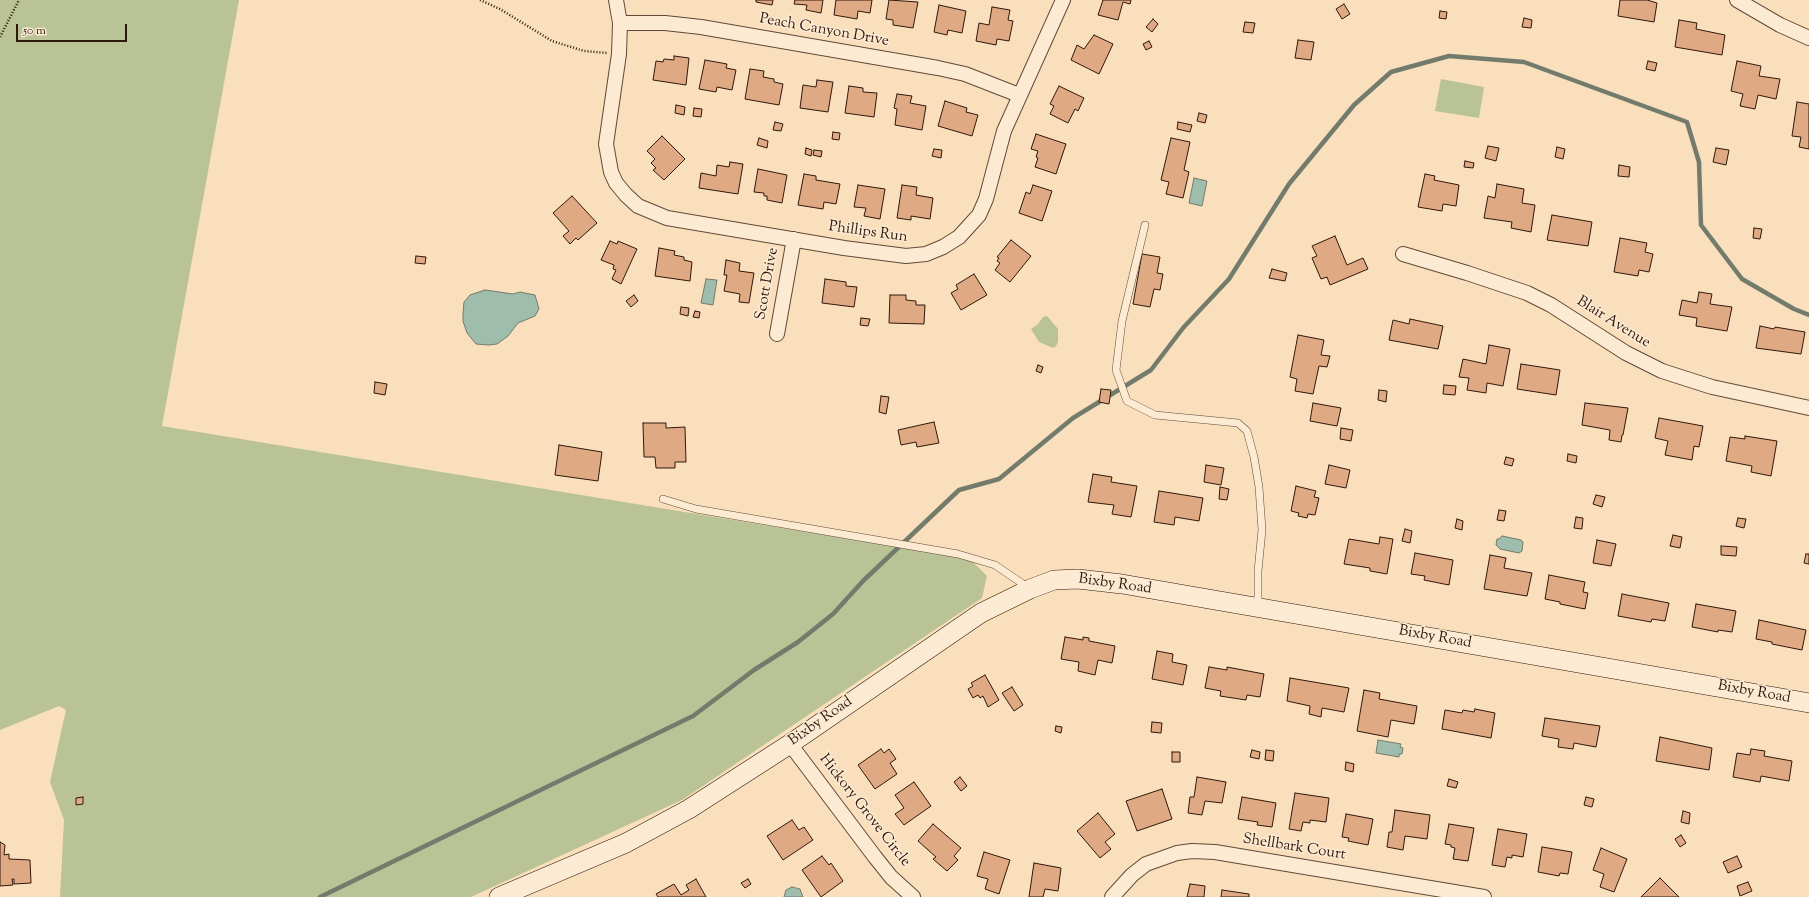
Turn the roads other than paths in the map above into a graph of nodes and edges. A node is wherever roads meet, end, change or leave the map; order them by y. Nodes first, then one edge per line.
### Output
1 (616, 0) edge
2 (1063, 0) edge
3 (1737, 0) edge
4 (620, 23) junction
5 (1809, 38) edge
6 (1019, 95) junction
7 (1145, 225) dead end
8 (794, 239) junction
9 (1403, 254) dead end
10 (777, 334) dead end
11 (1809, 408) edge
12 (663, 499) dead end
13 (1030, 588) junction
14 (1258, 608) junction
15 (1809, 702) edge
16 (790, 744) junction
17 (499, 897) edge
18 (913, 897) edge
19 (1112, 897) edge
20 (1484, 897) edge

1 - 4 street, Phillips Run
2 - 6 street, Phillips Run
3 - 5 street
4 - 6 street, Peach Canyon Drive
4 - 8 street, Phillips Run
6 - 8 street, Phillips Run
7 - 14 lane
8 - 10 street, Scott Drive
9 - 11 street, Blair Avenue
12 - 13 lane
13 - 14 street, Bixby Road
13 - 16 street, Bixby Road
14 - 15 street, Bixby Road
16 - 17 street, Bixby Road
16 - 18 street, Hickory Grove Circle
19 - 20 street, Shellbark Court

